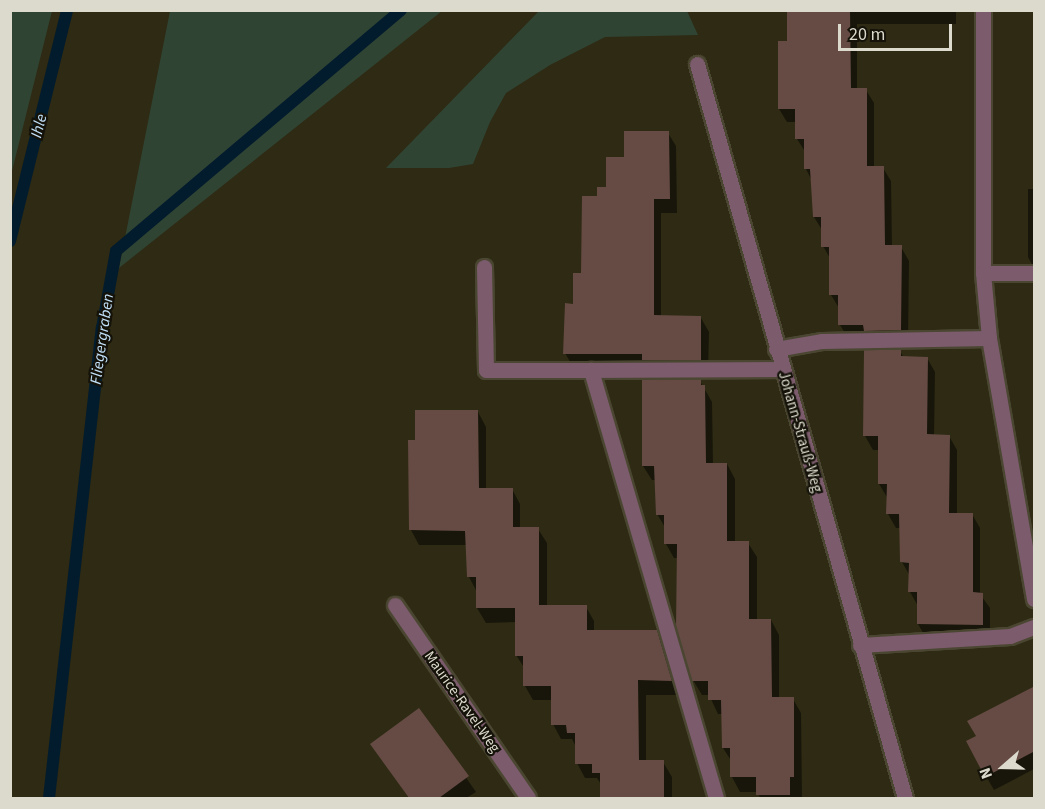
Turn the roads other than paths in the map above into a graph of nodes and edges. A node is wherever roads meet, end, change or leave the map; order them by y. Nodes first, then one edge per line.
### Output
1 (983, 10) edge
2 (697, 64) dead end
3 (484, 267) dead end
4 (983, 273) junction
5 (1035, 273) edge
6 (989, 338) junction
7 (776, 349) junction
8 (782, 369) junction
9 (591, 370) junction
10 (1035, 599) edge
11 (395, 605) dead end
12 (1035, 627) edge
13 (860, 645) junction
14 (528, 798) edge
15 (716, 798) edge
16 (905, 798) edge

1 - 4 street
2 - 7 street, Johann-Strauß-Weg
3 - 9 street
4 - 5 street
4 - 6 street
6 - 7 street
6 - 10 street
7 - 8 street, Johann-Strauß-Weg
8 - 9 street
8 - 13 street, Johann-Strauß-Weg
9 - 15 street
11 - 14 street, Maurice-Ravel-Weg
12 - 13 street
13 - 16 street, Johann-Strauß-Weg

